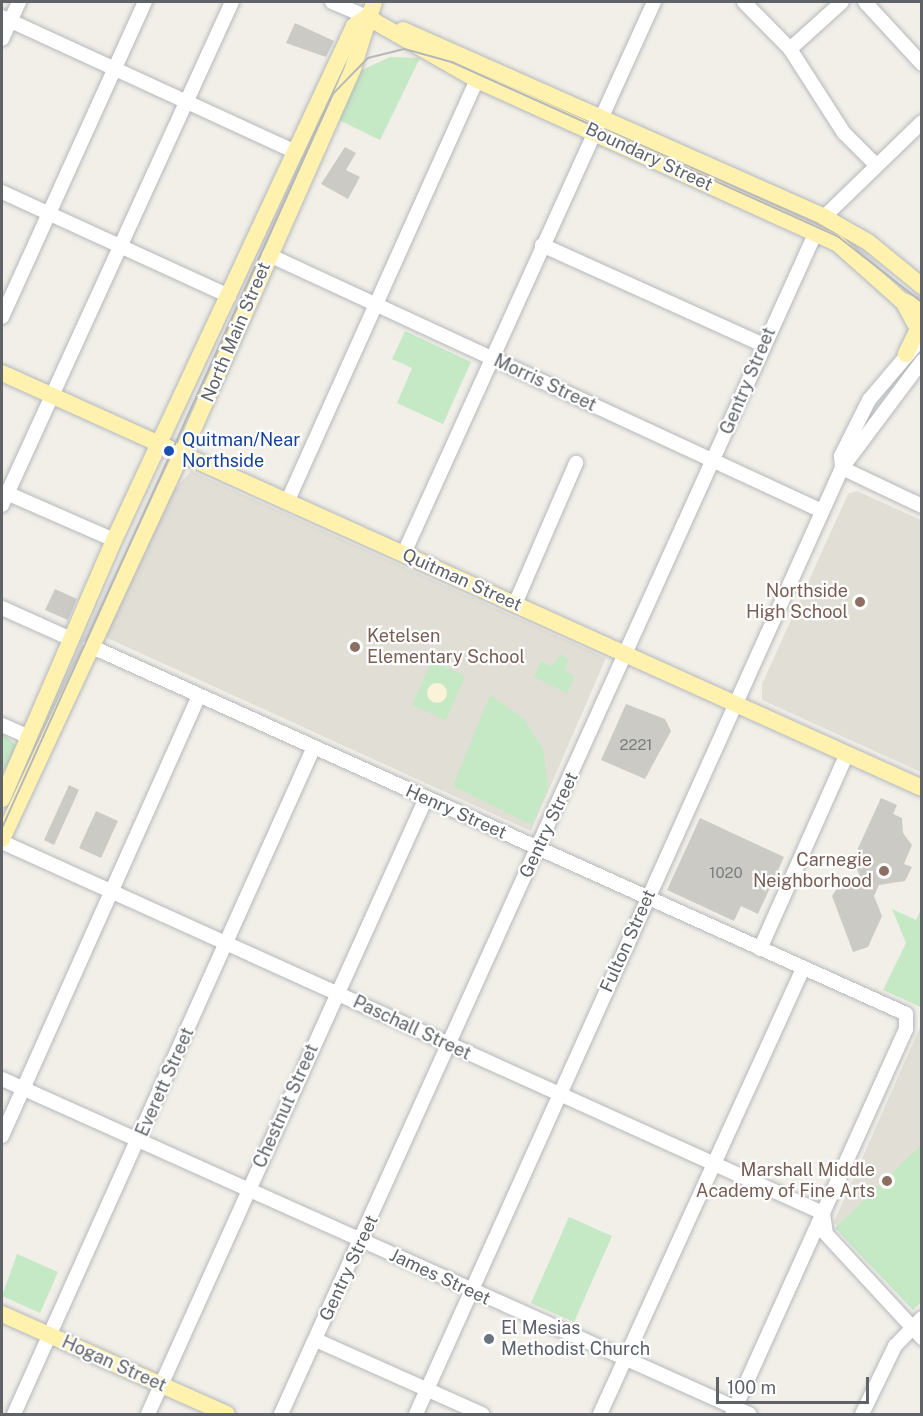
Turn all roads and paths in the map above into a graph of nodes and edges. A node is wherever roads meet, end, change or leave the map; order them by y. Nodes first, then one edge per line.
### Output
1 (19, 2) edge
2 (145, 2) edge
3 (232, 2) edge
4 (332, 2) edge
5 (374, 2) edge
6 (654, 2) edge
7 (744, 2) edge
8 (842, 2) edge
9 (865, 2) edge
10 (367, 17) junction
11 (6, 19) edge
12 (2, 39) edge
13 (790, 49) junction
14 (921, 64) edge
15 (114, 67) junction
16 (477, 80) junction
17 (187, 103) junction
18 (921, 122) edge
19 (596, 124) junction
20 (295, 152) junction
21 (876, 165) junction
22 (2, 192) edge
23 (49, 213) junction
24 (824, 217) junction
25 (815, 234) junction
26 (542, 244) junction
27 (120, 248) junction
28 (269, 255) junction
29 (921, 286) edge
30 (229, 296) junction
31 (901, 300) junction
32 (376, 303) junction
33 (921, 309) edge
34 (2, 317) edge
35 (921, 340) edge
36 (763, 345) junction
37 (491, 358) junction
38 (914, 358) edge
39 (2, 373) edge
40 (51, 395) junction
41 (869, 400) junction
42 (881, 409) junction
43 (159, 444) junction
44 (183, 454) junction
45 (713, 462) junction
46 (576, 463) dead end
47 (842, 468) junction
48 (3, 496) edge
49 (288, 500) junction
50 (921, 506) edge
51 (822, 511) junction
52 (114, 540) junction
53 (404, 554) junction
54 (515, 604) junction
55 (2, 608) edge
56 (71, 639) junction
57 (90, 646) junction
58 (627, 654) junction
59 (199, 696) junction
60 (735, 702) junction
61 (2, 725) edge
62 (29, 737) junction
63 (313, 748) junction
64 (847, 754) junction
65 (921, 788) edge
66 (426, 798) junction
67 (2, 799) edge
68 (2, 840) edge
69 (538, 849) junction
70 (112, 892) junction
71 (646, 898) junction
72 (226, 944) junction
73 (760, 949) junction
74 (803, 969) junction
75 (337, 993) junction
76 (448, 1044) junction
77 (2, 1079) edge
78 (23, 1089) junction
79 (560, 1096) junction
80 (2, 1136) edge
81 (139, 1141) junction
82 (713, 1164) junction
83 (249, 1190) junction
84 (823, 1213) junction
85 (362, 1241) junction
86 (471, 1292) junction
87 (2, 1314) edge
88 (917, 1322) edge
89 (49, 1335) junction
90 (921, 1338) edge
91 (316, 1340) junction
92 (626, 1359) junction
93 (160, 1385) junction
94 (427, 1389) junction
95 (733, 1412) edge
96 (14, 1414) edge
97 (148, 1414) edge
98 (226, 1414) edge
99 (281, 1414) edge
100 (416, 1414) edge
101 (482, 1414) edge
102 (600, 1414) edge
103 (749, 1414) edge
104 (862, 1414) edge

1 - 11 street
2 - 15 street
3 - 17 street
4 - 10 street, Boundary Street
5 - 10 main road, North Main Street
6 - 19 street
7 - 13 street
8 - 13 street
9 - 14 street
10 - 16 main road, Boundary Street
10 - 19 main road, Boundary Street
10 - 20 main road, North Main Street
10 - 28 main road, North Main Street
11 - 12 street
11 - 15 street
13 - 21 street
15 - 17 street
15 - 23 street
16 - 19 main road, Boundary Street
16 - 32 street
17 - 20 street
17 - 27 street
18 - 21 street
19 - 24 main road, Boundary Street
19 - 25 main road, Boundary Street
19 - 26 street
20 - 30 main road, North Main Street
21 - 24 street
22 - 23 street
23 - 27 street
23 - 34 street
24 - 29 main road, Boundary Street
25 - 31 main road, Boundary Street
25 - 36 street, Gentry Street
26 - 36 street
26 - 37 street
27 - 30 street
27 - 40 street
28 - 32 street, Morris Street
28 - 44 main road, North Main Street
30 - 43 main road, North Main Street
31 - 33 main road, Boundary Street
31 - 38 main road
32 - 37 street, Morris Street
32 - 49 street
35 - 38 street, Fulton Street
36 - 45 street, Gentry Street
37 - 45 street, Morris Street
37 - 53 street
38 - 41 street, Fulton Street
38 - 42 street, Fulton Street
39 - 40 main road, Quitman Street
40 - 43 main road, Quitman Street
40 - 48 street
41 - 42 street
41 - 47 street, Fulton Street
42 - 47 street, Fulton Street
43 - 44 main road, Quitman Street
43 - 52 main road, North Main Street
44 - 49 main road, Quitman Street
44 - 57 main road, North Main Street
45 - 51 street, Morris Street
45 - 58 street, Gentry Street
46 - 54 street
47 - 50 street
47 - 51 street, Fulton Street
48 - 52 street
49 - 53 main road, Quitman Street
51 - 60 street, Fulton Street
52 - 56 main road, North Main Street
53 - 54 main road, Quitman Street
54 - 58 main road, Quitman Street
55 - 56 street
56 - 62 main road, North Main Street
57 - 59 street, Henry Street
57 - 68 main road, North Main Street
58 - 60 main road, Quitman Street
58 - 69 street, Gentry Street
59 - 63 street, Henry Street
59 - 70 street
60 - 64 main road, Quitman Street
60 - 71 street, Fulton Street
61 - 62 street
62 - 67 main road, North Main Street
63 - 66 street, Henry Street
63 - 72 street, Everett Street
64 - 65 main road, Quitman Street
64 - 73 street
66 - 69 street, Henry Street
66 - 75 street, Chestnut Street
68 - 70 street, Paschall Street
69 - 71 street, Henry Street
69 - 76 street, Gentry Street
70 - 72 street, Paschall Street
70 - 78 street
71 - 73 street, Henry Street
71 - 79 street, Fulton Street
72 - 75 street, Paschall Street
72 - 81 street, Everett Street
73 - 74 street, Henry Street
74 - 82 street
74 - 84 street, Henry Street
75 - 76 street, Paschall Street
75 - 83 street, Chestnut Street
76 - 79 street, Paschall Street
76 - 85 street, Gentry Street
77 - 78 street, James Street
78 - 80 street
78 - 81 street, James Street
79 - 82 street, Paschall Street
79 - 86 street, Fulton Street
81 - 83 street, James Street
81 - 89 street, Everett Street
82 - 84 street, Paschall Street
82 - 92 street
83 - 85 street, James Street
83 - 93 street, Chestnut Street
84 - 88 street
84 - 95 street
85 - 86 street, James Street
85 - 91 street, Gentry Street
86 - 92 street, James Street
86 - 94 street, Fulton Street
87 - 89 main road, Hogan Street
88 - 90 street
88 - 104 street
89 - 93 main road, Hogan Street
89 - 96 street, Everett Street
91 - 94 street
91 - 99 street, Gentry Street
92 - 95 street, James Street
92 - 102 street
93 - 97 street, Chestnut Street
93 - 98 main road, Hogan Street
94 - 100 street, Fulton Street
94 - 101 street
95 - 103 street, James Street

